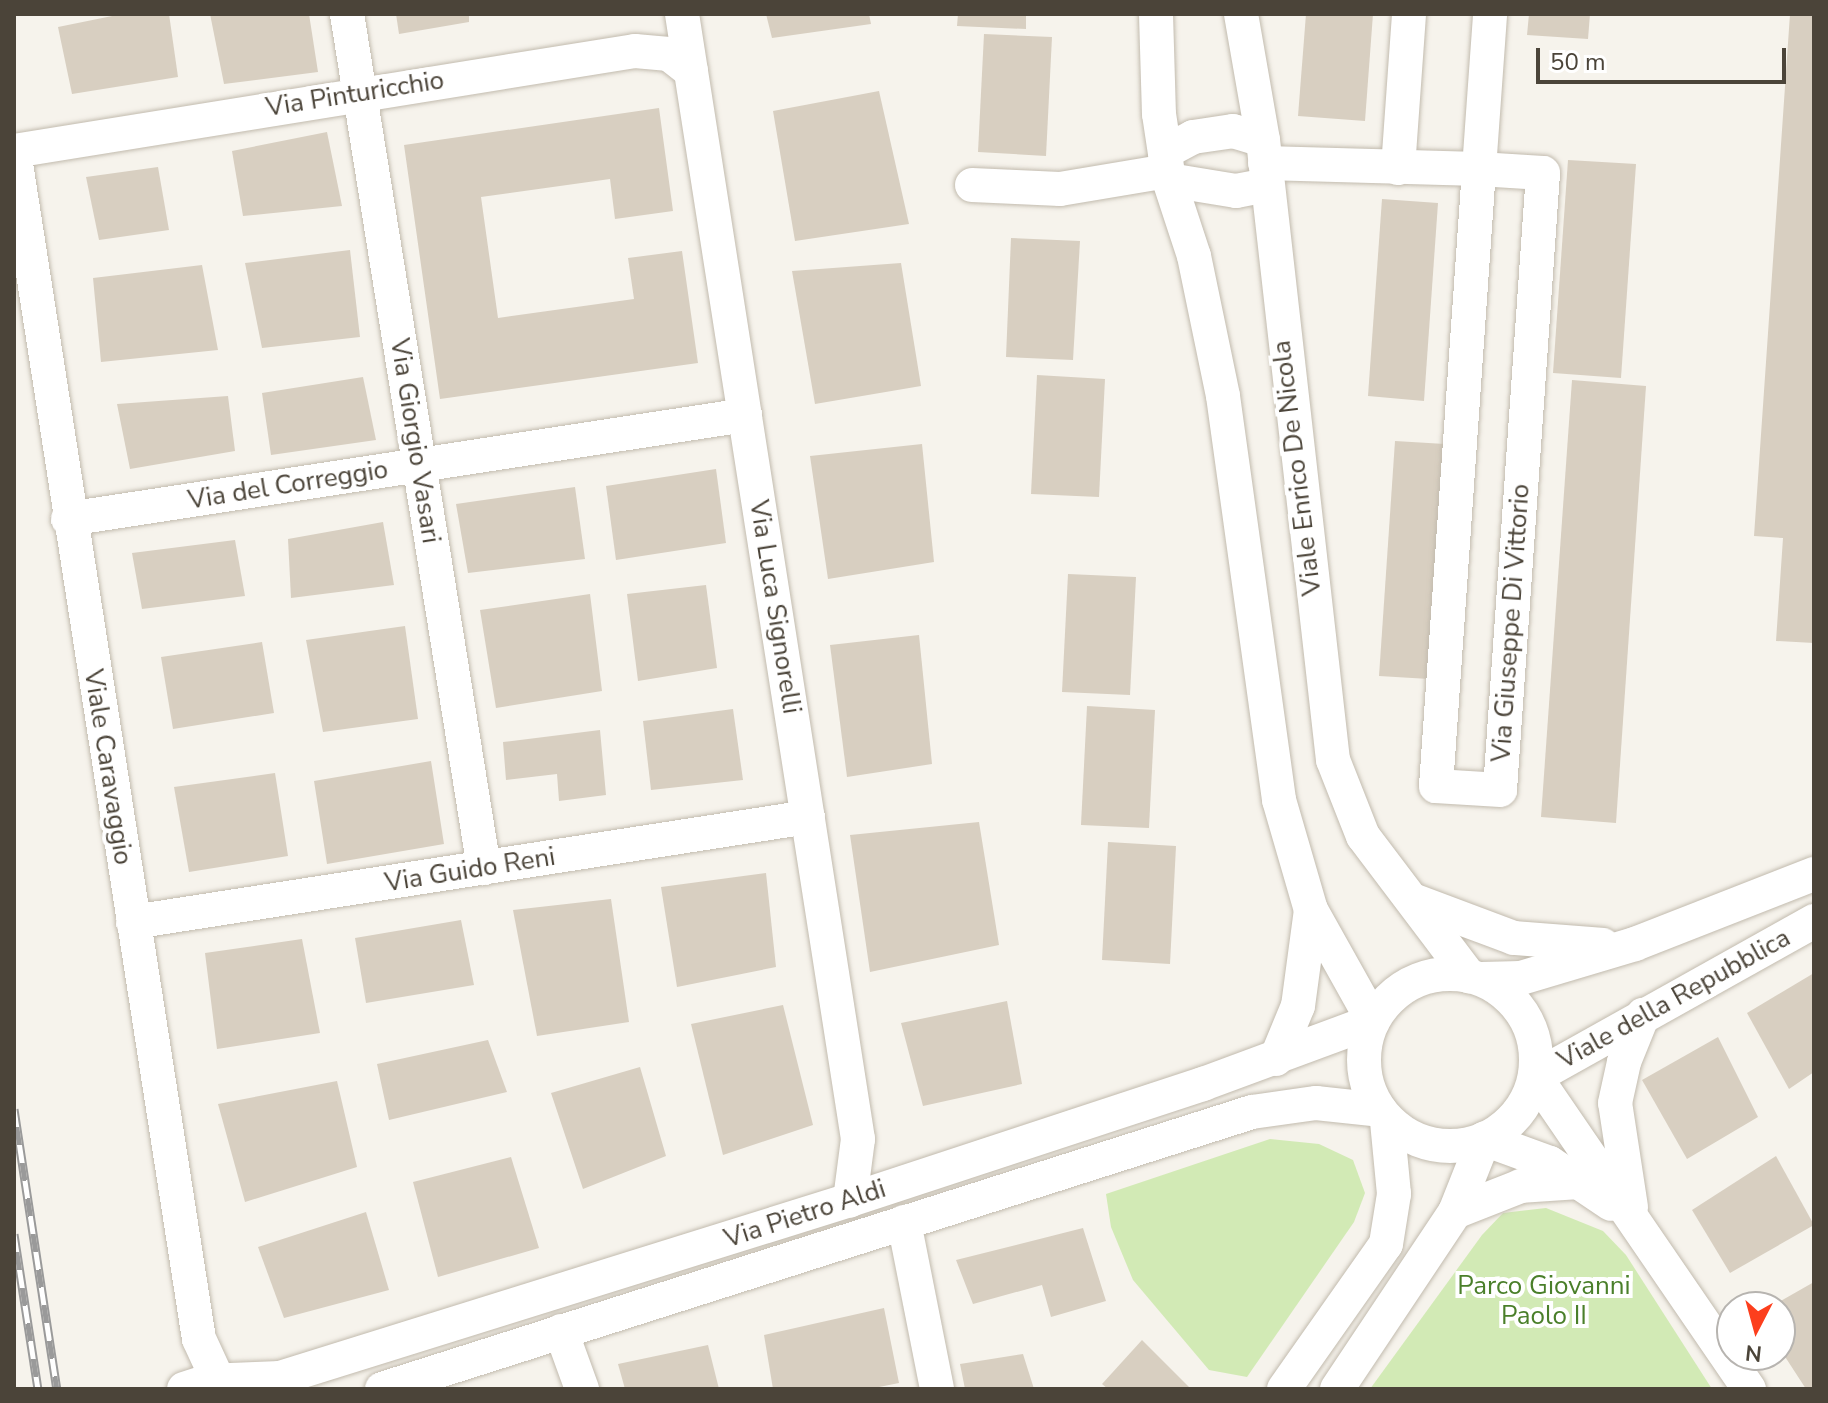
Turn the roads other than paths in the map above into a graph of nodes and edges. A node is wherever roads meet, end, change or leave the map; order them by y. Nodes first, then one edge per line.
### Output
1 (347, 14) edge
2 (682, 14) edge
3 (1156, 14) edge
4 (1241, 14) edge
5 (1409, 14) edge
6 (1490, 14) edge
7 (691, 71) junction
8 (360, 92) junction
9 (14, 151) edge
10 (1265, 163) junction
11 (1168, 168) junction
12 (1398, 168) junction
13 (1479, 169) junction
14 (972, 185) dead end
15 (745, 415) junction
16 (419, 465) junction
17 (68, 519) junction
18 (808, 817) junction
19 (484, 868) junction
20 (1814, 874) edge
21 (1414, 901) junction
22 (1311, 910) junction
23 (1814, 921) edge
24 (133, 922) junction
25 (1635, 944) junction
26 (1475, 978) junction
27 (1643, 1015) junction
28 (1373, 1021) junction
29 (1276, 1059) junction
30 (1535, 1077) junction
31 (1384, 1115) junction
32 (1484, 1139) junction
33 (1582, 1182) junction
34 (850, 1200) junction
35 (1455, 1212) junction
36 (1633, 1219) junction
37 (904, 1222) junction
38 (561, 1331) junction
39 (232, 1382) edge
40 (184, 1389) edge
41 (382, 1389) edge
42 (582, 1389) edge
43 (937, 1389) edge
44 (1284, 1389) edge
45 (1337, 1389) edge
46 (1749, 1389) edge

1 - 8 street, Via Giorgio Vasari
2 - 7 street, Via Luca Signorelli
3 - 11 street
4 - 10 street, Viale Enrico De Nicola
5 - 12 street
6 - 13 street, Via Giuseppe Di Vittorio
7 - 8 street, Via Pinturicchio
7 - 15 street, Via Luca Signorelli
8 - 9 street, Via Pinturicchio
8 - 16 street, Via Giorgio Vasari
9 - 17 street, Viale Caravaggio
10 - 11 street
10 - 11 street
10 - 12 street, Via Giuseppe Di Vittorio
10 - 21 street, Viale Enrico De Nicola
11 - 14 street
11 - 22 street
12 - 13 street, Via Giuseppe Di Vittorio
13 - 13 street, Via Giuseppe Di Vittorio
15 - 16 street, Via del Correggio
15 - 18 street, Via Luca Signorelli
16 - 17 street, Via del Correggio
16 - 19 street, Via Giorgio Vasari
17 - 24 street, Viale Caravaggio
18 - 19 street, Via Guido Reni
18 - 34 street, Via Luca Signorelli
19 - 24 street, Via Guido Reni
20 - 25 street, Viale della Repubblica
21 - 25 street
21 - 26 street, Viale Enrico De Nicola
22 - 28 street
22 - 29 street
23 - 27 street, Viale della Repubblica
24 - 39 street, Viale Caravaggio
25 - 26 street, Viale della Repubblica
26 - 28 street, Viale della Repubblica
26 - 30 street, Viale della Repubblica
27 - 30 street, Viale della Repubblica
27 - 36 street
28 - 29 street, Via Pietro Aldi
28 - 31 street, Viale della Repubblica
29 - 34 street, Via Pietro Aldi
30 - 32 street, Viale della Repubblica
30 - 36 street
31 - 32 street
31 - 37 street, Via Pietro Aldi
31 - 44 street, Viale della Repubblica
32 - 33 street
32 - 35 street
33 - 35 street
33 - 36 street
34 - 39 street, Via Pietro Aldi
35 - 45 street
36 - 46 street
37 - 38 street, Via Pietro Aldi
37 - 43 street
38 - 41 street, Via Pietro Aldi
38 - 42 street
39 - 40 street

